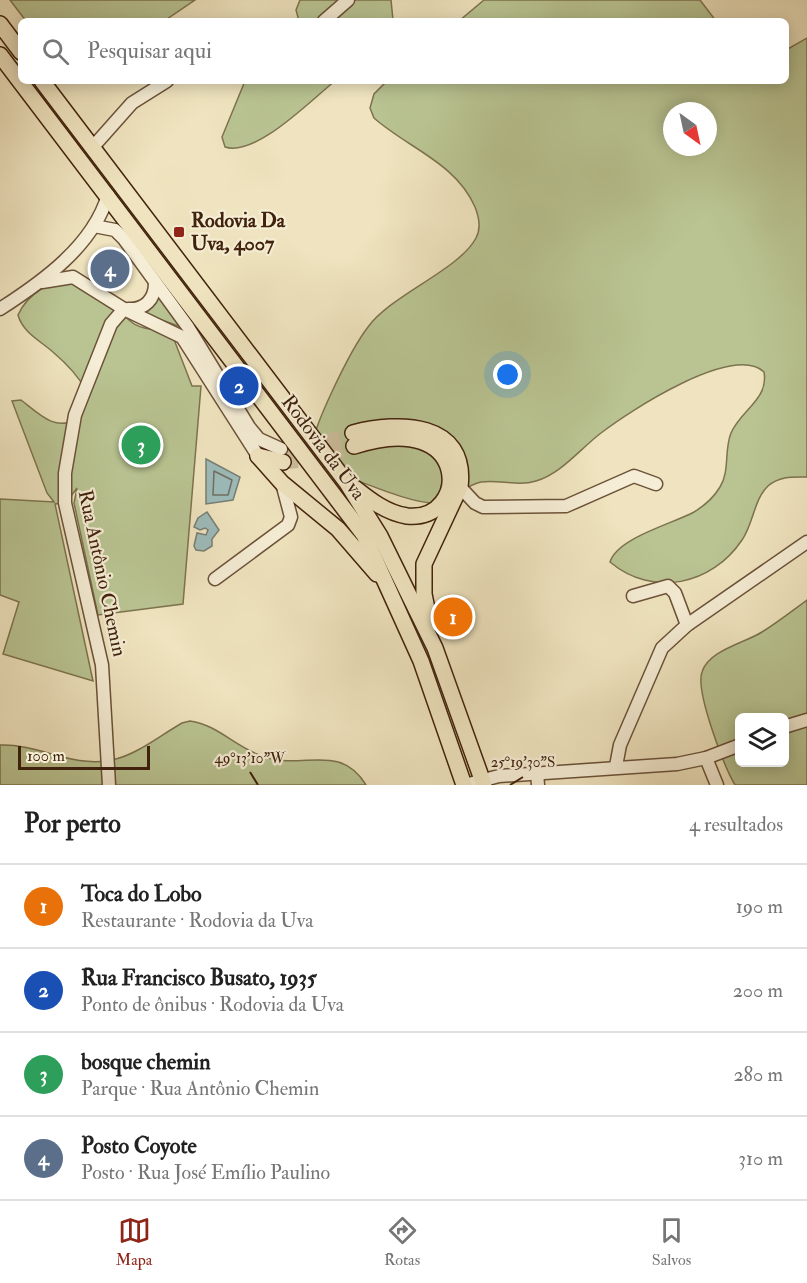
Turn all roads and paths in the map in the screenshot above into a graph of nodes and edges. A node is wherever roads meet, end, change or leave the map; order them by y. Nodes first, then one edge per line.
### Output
1 (348, 0) edge
2 (327, 18) edge
3 (0, 24) edge
4 (18, 48) edge
5 (0, 55) edge
6 (18, 78) edge
7 (22, 84) edge
8 (44, 84) edge
9 (162, 84) edge
10 (92, 148) junction
11 (108, 195) junction
12 (94, 226) junction
13 (70, 253) junction
14 (73, 277) junction
15 (42, 282) junction
16 (155, 283) junction
17 (0, 309) edge
18 (124, 309) junction
19 (258, 456) junction
20 (282, 456) joint
21 (282, 483) junction
22 (347, 483) junction
23 (656, 484) dead end
24 (460, 487) junction
25 (807, 542) edge
26 (215, 579) dead end
27 (385, 583) junction
28 (633, 596) dead end
29 (687, 625) junction
30 (435, 648) junction
31 (807, 720) edge
32 (789, 725) edge
33 (735, 747) edge
34 (706, 759) junction
35 (616, 766) junction
36 (538, 779) edge
37 (483, 782) edge
38 (109, 785) edge
39 (464, 785) edge
40 (717, 785) edge

1 - 2 street
3 - 4 main road
5 - 6 main road, Rodovia da Uva
7 - 11 main road, Rodovia da Uva
8 - 10 main road, Rodovia da Uva
9 - 10 street
10 - 22 main road, Rodovia da Uva
11 - 12 street
11 - 27 main road, Rodovia da Uva
12 - 13 street
12 - 16 street
13 - 14 street
13 - 15 street
14 - 15 street
14 - 18 street
15 - 17 street
16 - 18 street
16 - 20 street
18 - 19 street
18 - 38 street, Rua Antônio Chemin
19 - 20 main road
19 - 21 main road
21 - 26 street
21 - 27 main road
22 - 24 main road
22 - 30 main road, Rodovia da Uva
23 - 24 street
24 - 30 main road
25 - 29 street
27 - 39 main road, Rodovia da Uva
28 - 29 street
29 - 35 street
30 - 37 main road, Rodovia da Uva
31 - 32 street
33 - 34 street
34 - 35 street
34 - 40 street
35 - 36 street
36 - 37 street
37 - 39 street

